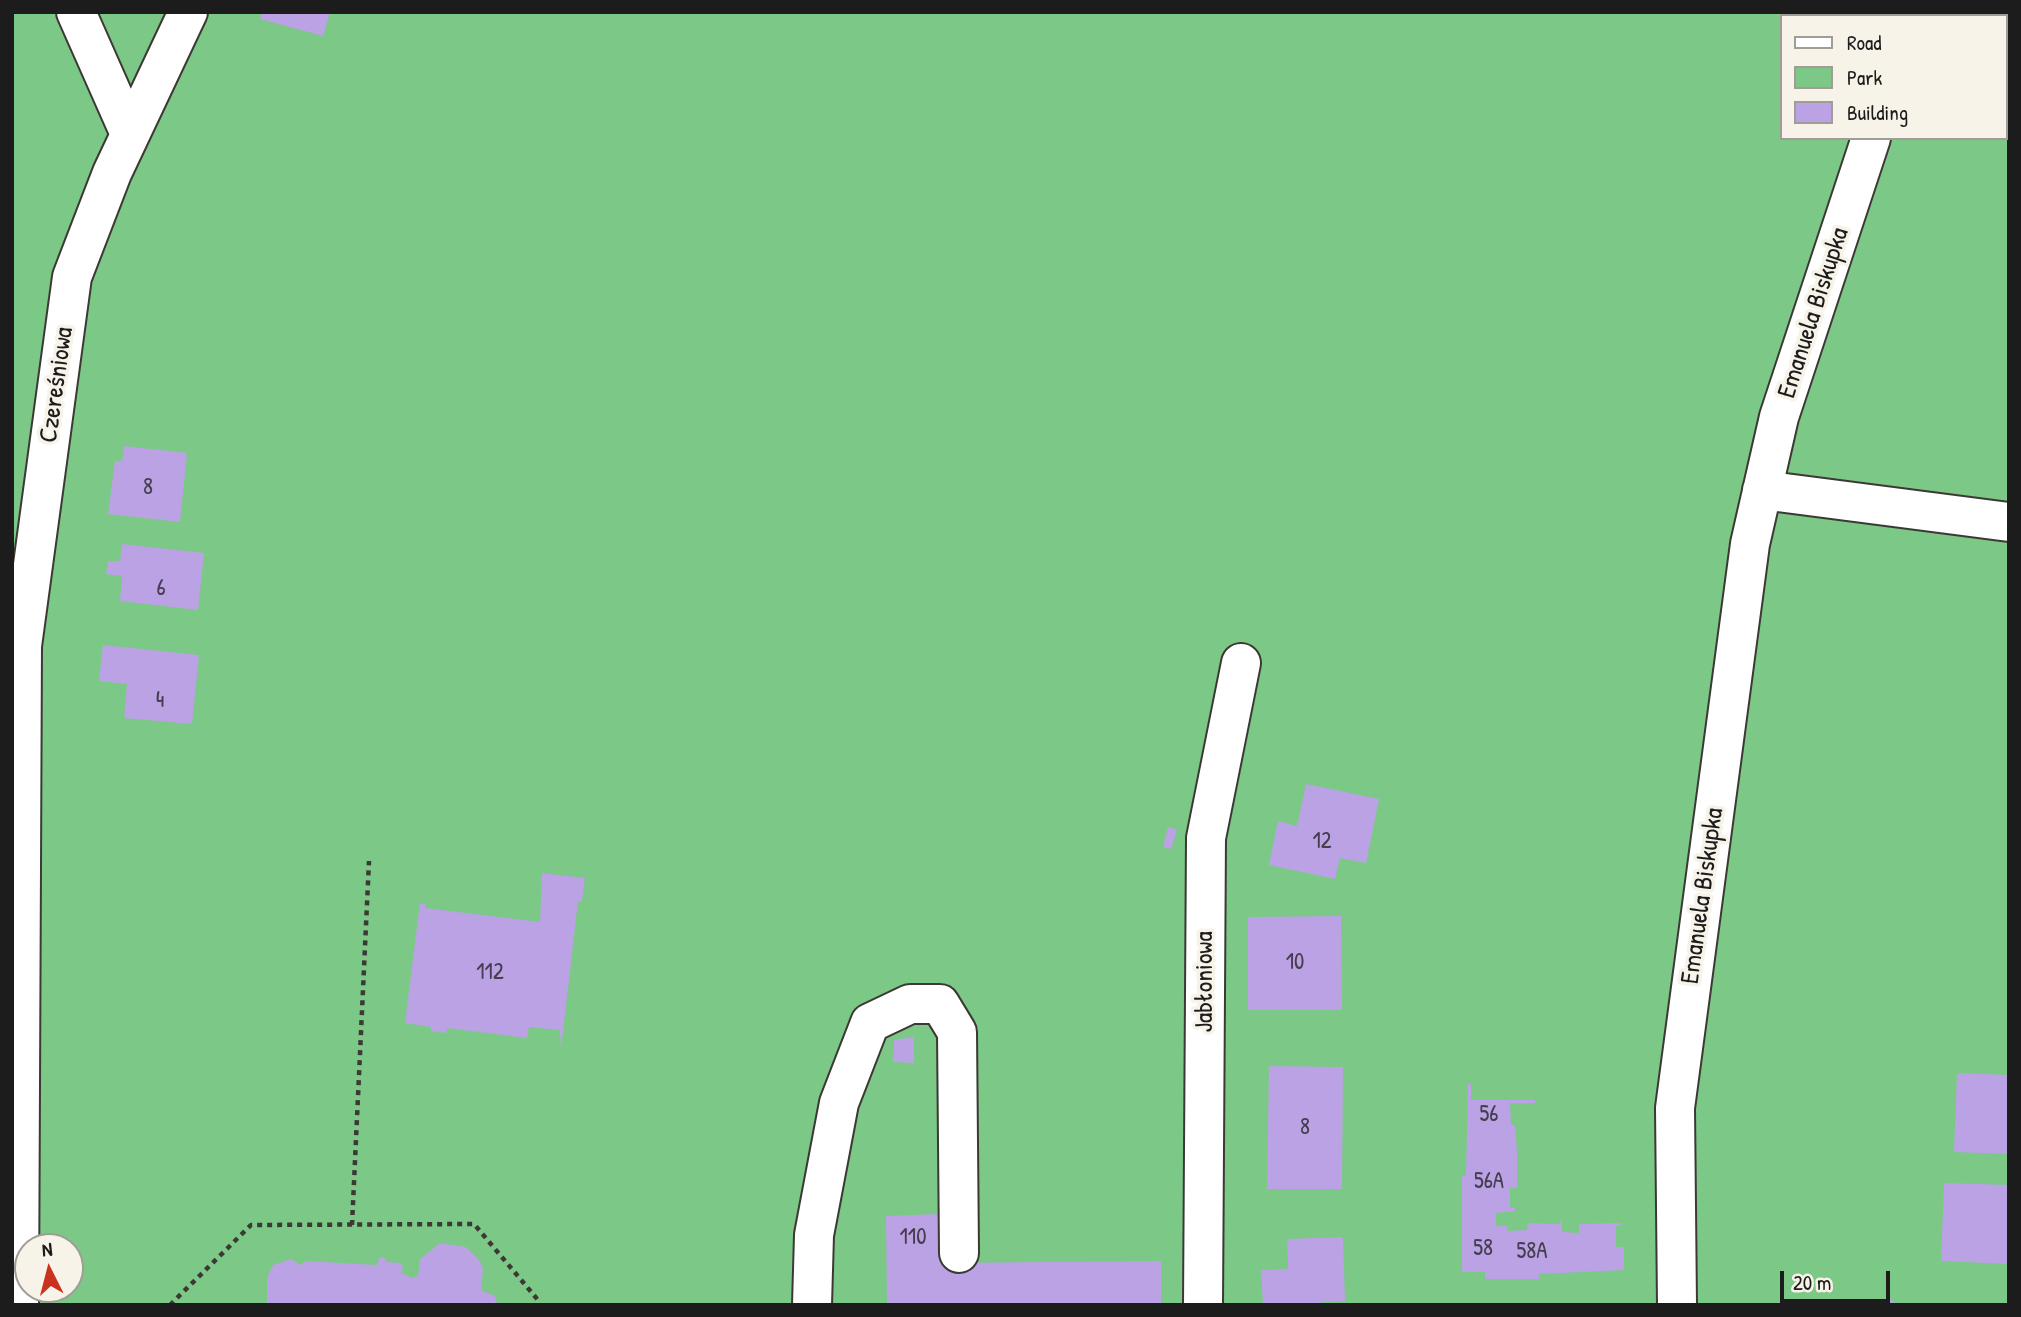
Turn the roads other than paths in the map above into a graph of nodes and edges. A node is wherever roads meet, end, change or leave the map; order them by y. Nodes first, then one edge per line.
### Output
1 (76, 12) edge
2 (188, 12) edge
3 (130, 134) junction
4 (1870, 140) edge
5 (1762, 490) junction
6 (2009, 522) edge
7 (17, 635) edge
8 (1241, 663) dead end
9 (959, 1253) dead end
10 (19, 1304) edge
11 (813, 1305) edge
12 (1203, 1305) edge
13 (1677, 1305) edge

1 - 3 street
2 - 3 street, Czereśniowa
3 - 7 street, Czereśniowa
4 - 5 street, Emanuela Biskupka
5 - 6 street
5 - 13 street, Emanuela Biskupka
7 - 10 street, Czereśniowa
8 - 12 street, Jabłoniowa
9 - 11 street

